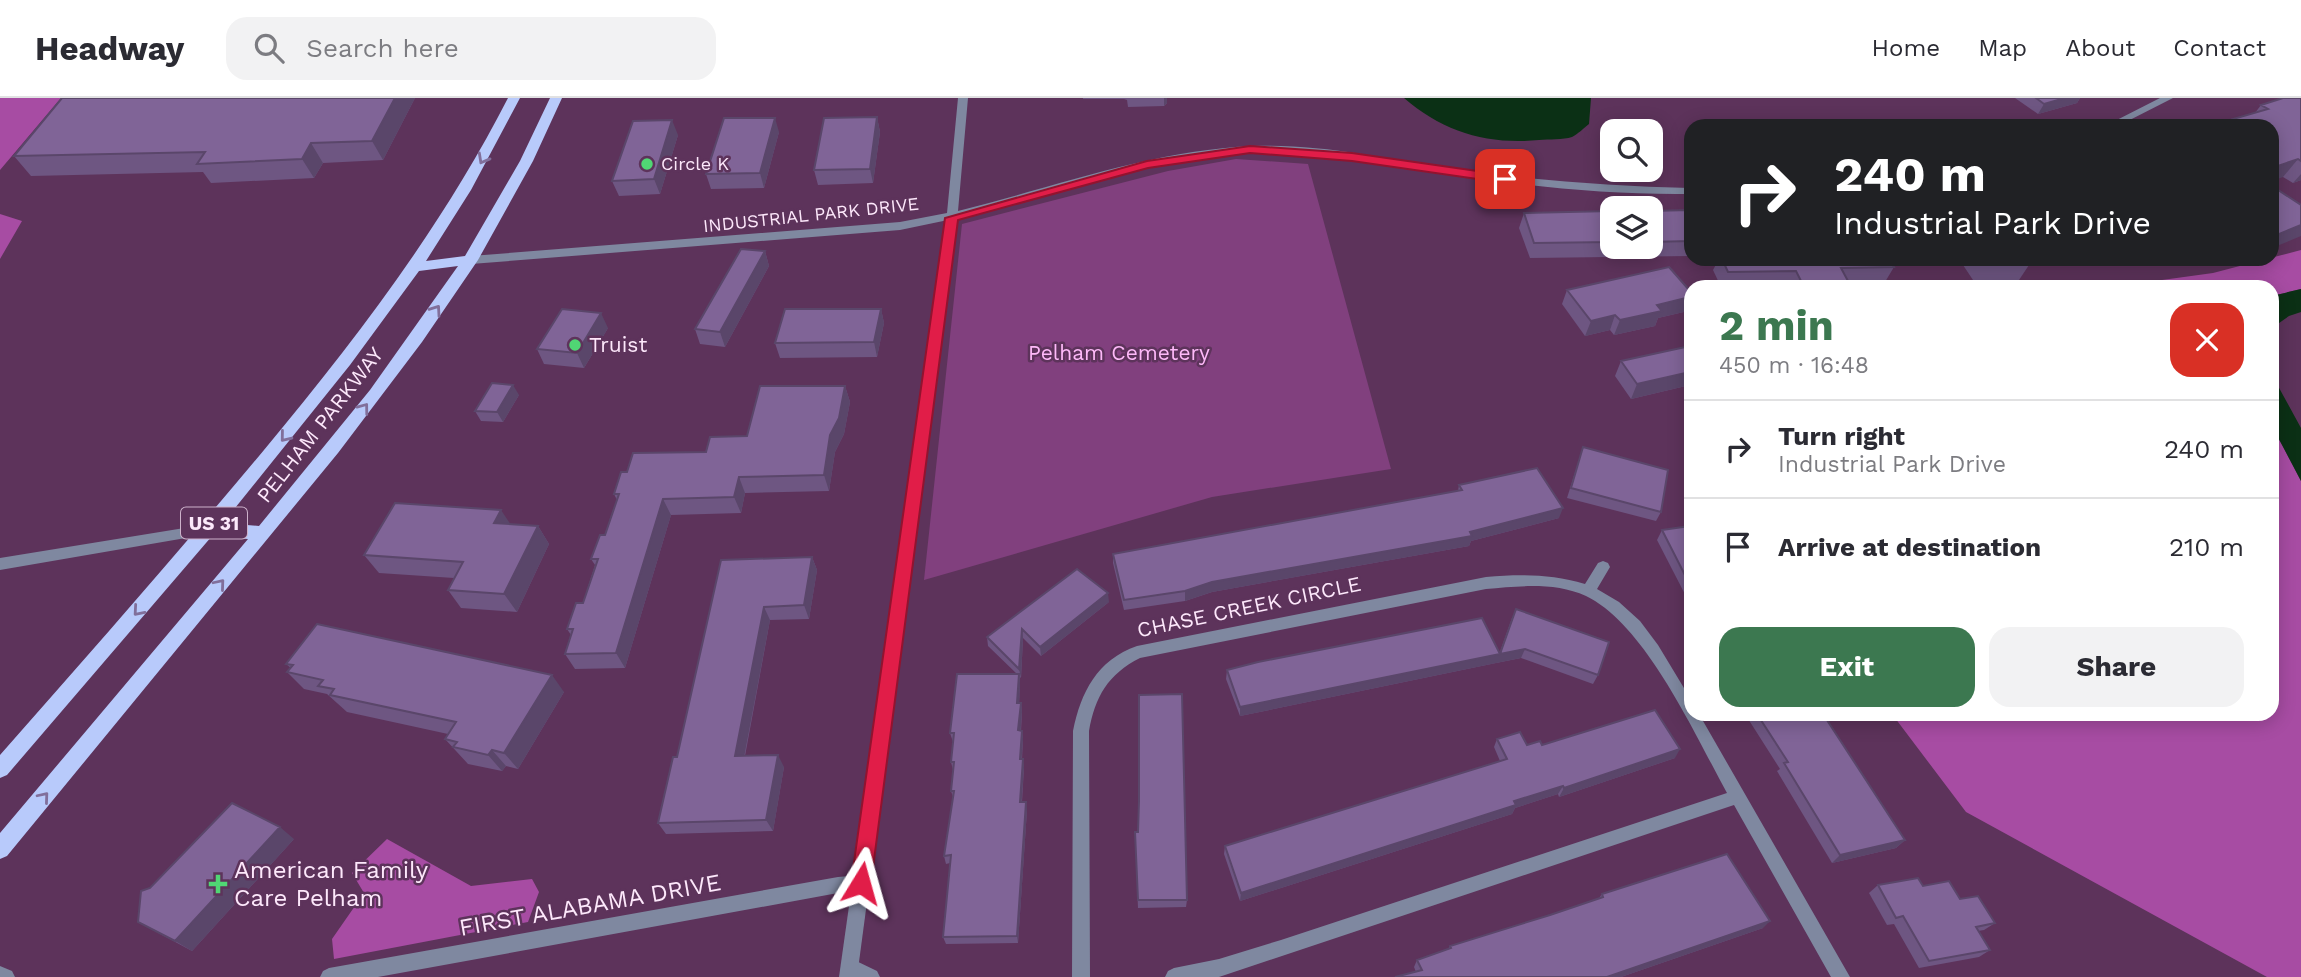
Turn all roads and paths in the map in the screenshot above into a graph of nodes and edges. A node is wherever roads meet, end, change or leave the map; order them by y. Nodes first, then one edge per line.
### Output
1 (514, 98) edge
2 (556, 98) edge
3 (963, 98) edge
4 (2168, 98) edge
5 (2124, 119) edge
6 (1684, 191) edge
7 (952, 218) junction
8 (471, 260) junction
9 (416, 267) junction
10 (209, 529) junction
11 (263, 533) junction
12 (0, 564) edge
13 (1603, 567) dead end
14 (1589, 590) junction
15 (1684, 701) edge
16 (1695, 721) edge
17 (0, 769) edge
18 (1738, 797) junction
19 (0, 849) edge
20 (861, 883) junction
21 (849, 972) edge
22 (0, 975) edge
23 (6, 977) edge
24 (329, 977) edge
25 (871, 977) edge
26 (1081, 977) edge
27 (1174, 977) edge
28 (1841, 977) edge

1 -> 9 main road, PELHAM PARKWAY / US 31
2 - 8 main road, PELHAM PARKWAY / US 31
3 - 7 street
4 - 5 street
6 - 7 street, INDUSTRIAL PARK DRIVE
7 - 8 street, INDUSTRIAL PARK DRIVE
7 - 20 street
8 - 9 main road
11 -> 8 main road, PELHAM PARKWAY / US 31
9 -> 10 main road, PELHAM PARKWAY / US 31
10 - 11 main road
10 - 12 street
10 -> 17 main road, PELHAM PARKWAY / US 31
19 -> 11 main road, PELHAM PARKWAY / US 31
13 - 14 street
14 - 15 street, CHASE CREEK CIRCLE
14 - 26 street, CHASE CREEK CIRCLE
16 - 18 street, CHASE CREEK CIRCLE
18 - 27 street
18 - 28 street, CHASE CREEK CIRCLE
20 - 21 street
20 - 24 street, FIRST ALABAMA DRIVE
21 - 25 street
22 - 23 street

